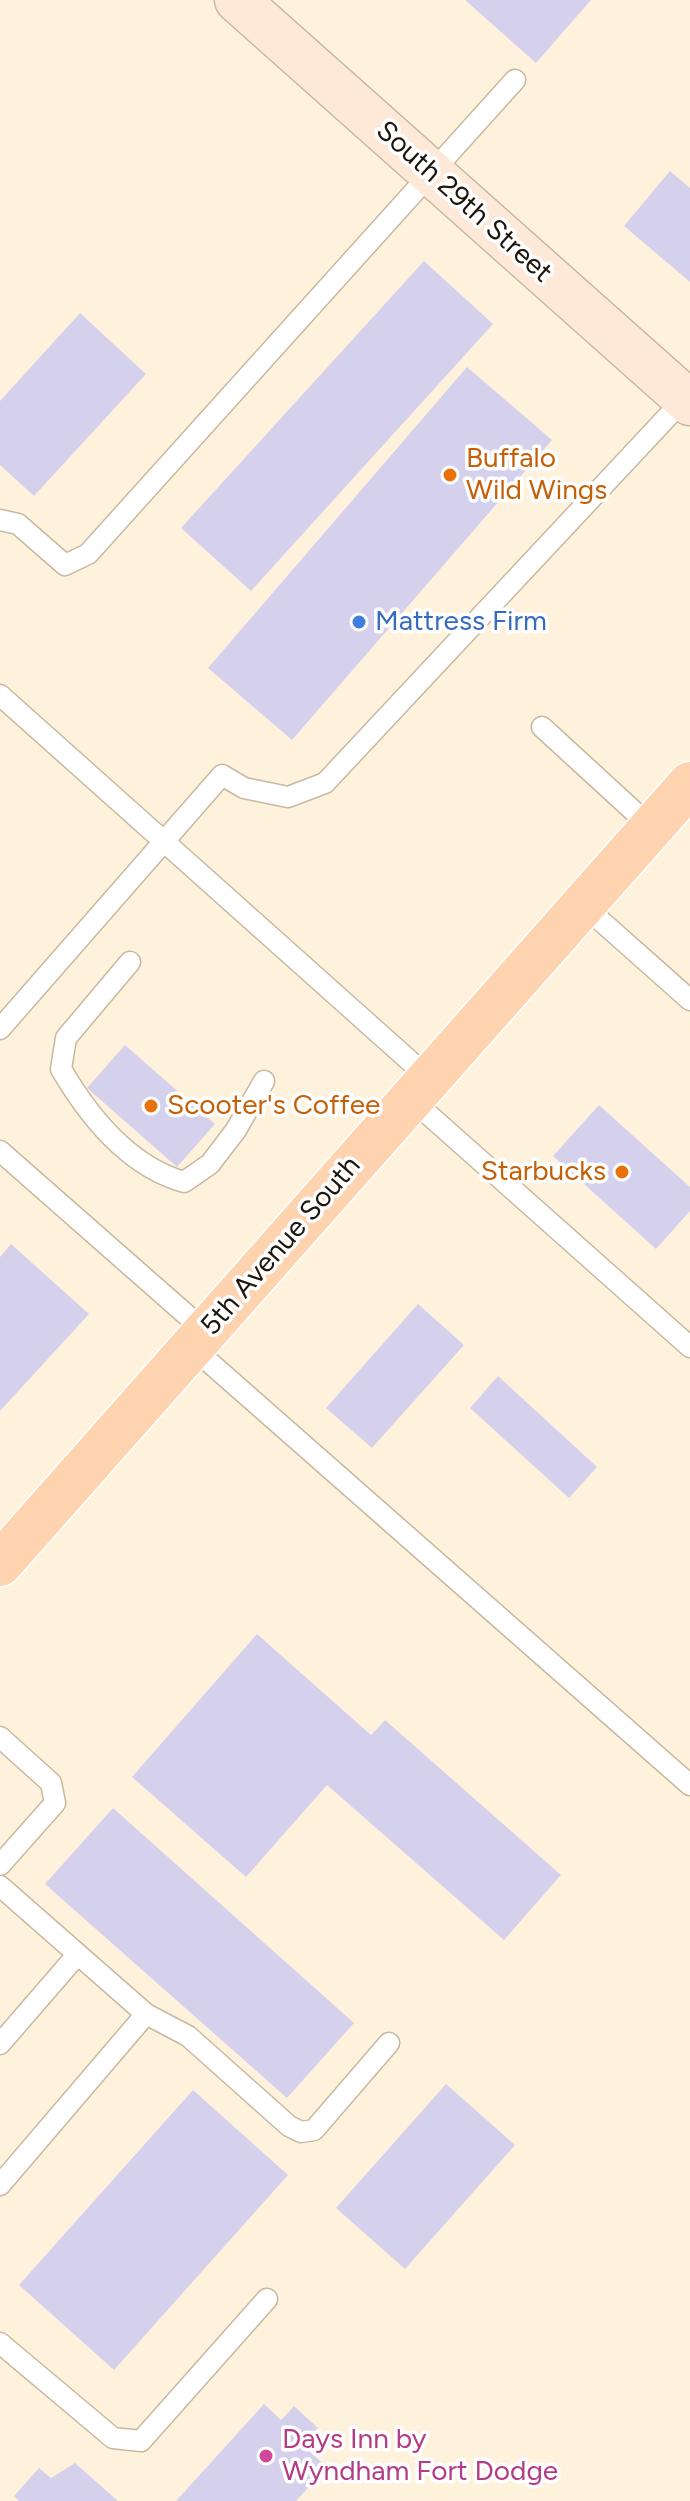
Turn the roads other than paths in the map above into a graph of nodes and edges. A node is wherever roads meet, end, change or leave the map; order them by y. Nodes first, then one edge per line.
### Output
1 (237, 0) edge
2 (515, 80) dead end
3 (430, 172) junction
4 (687, 401) edge
5 (0, 520) edge
6 (0, 695) edge
7 (542, 727) dead end
8 (690, 784) edge
9 (651, 827) junction
10 (165, 843) junction
11 (583, 905) junction
12 (130, 962) dead end
13 (690, 1000) edge
14 (0, 1029) edge
15 (264, 1081) dead end
16 (421, 1089) junction
17 (0, 1151) edge
18 (687, 1338) edge
19 (199, 1340) junction
20 (0, 1564) edge
21 (0, 1737) edge
22 (690, 1785) edge
23 (0, 1865) edge
24 (0, 1886) edge
25 (77, 1955) junction
26 (146, 2014) junction
27 (389, 2043) dead end
28 (0, 2044) edge
29 (0, 2185) edge
30 (267, 2299) dead end
31 (0, 2343) edge

1 - 3 street, South 29th Street
2 - 3 lane
3 - 4 street, South 29th Street
3 - 5 lane
4 - 10 lane
6 - 10 lane
7 - 9 lane
8 - 9 main road, 5th Avenue South
9 - 11 main road, 5th Avenue South
10 - 14 lane
10 - 16 lane
11 - 13 lane
11 - 16 main road, 5th Avenue South
12 - 15 lane
16 - 18 lane
16 - 19 main road, 5th Avenue South
17 - 19 lane
19 - 20 main road, 5th Avenue South
19 - 22 lane
21 - 23 lane
24 - 25 lane
25 - 26 lane
25 - 28 lane
26 - 27 lane
26 - 29 lane
30 - 31 lane

